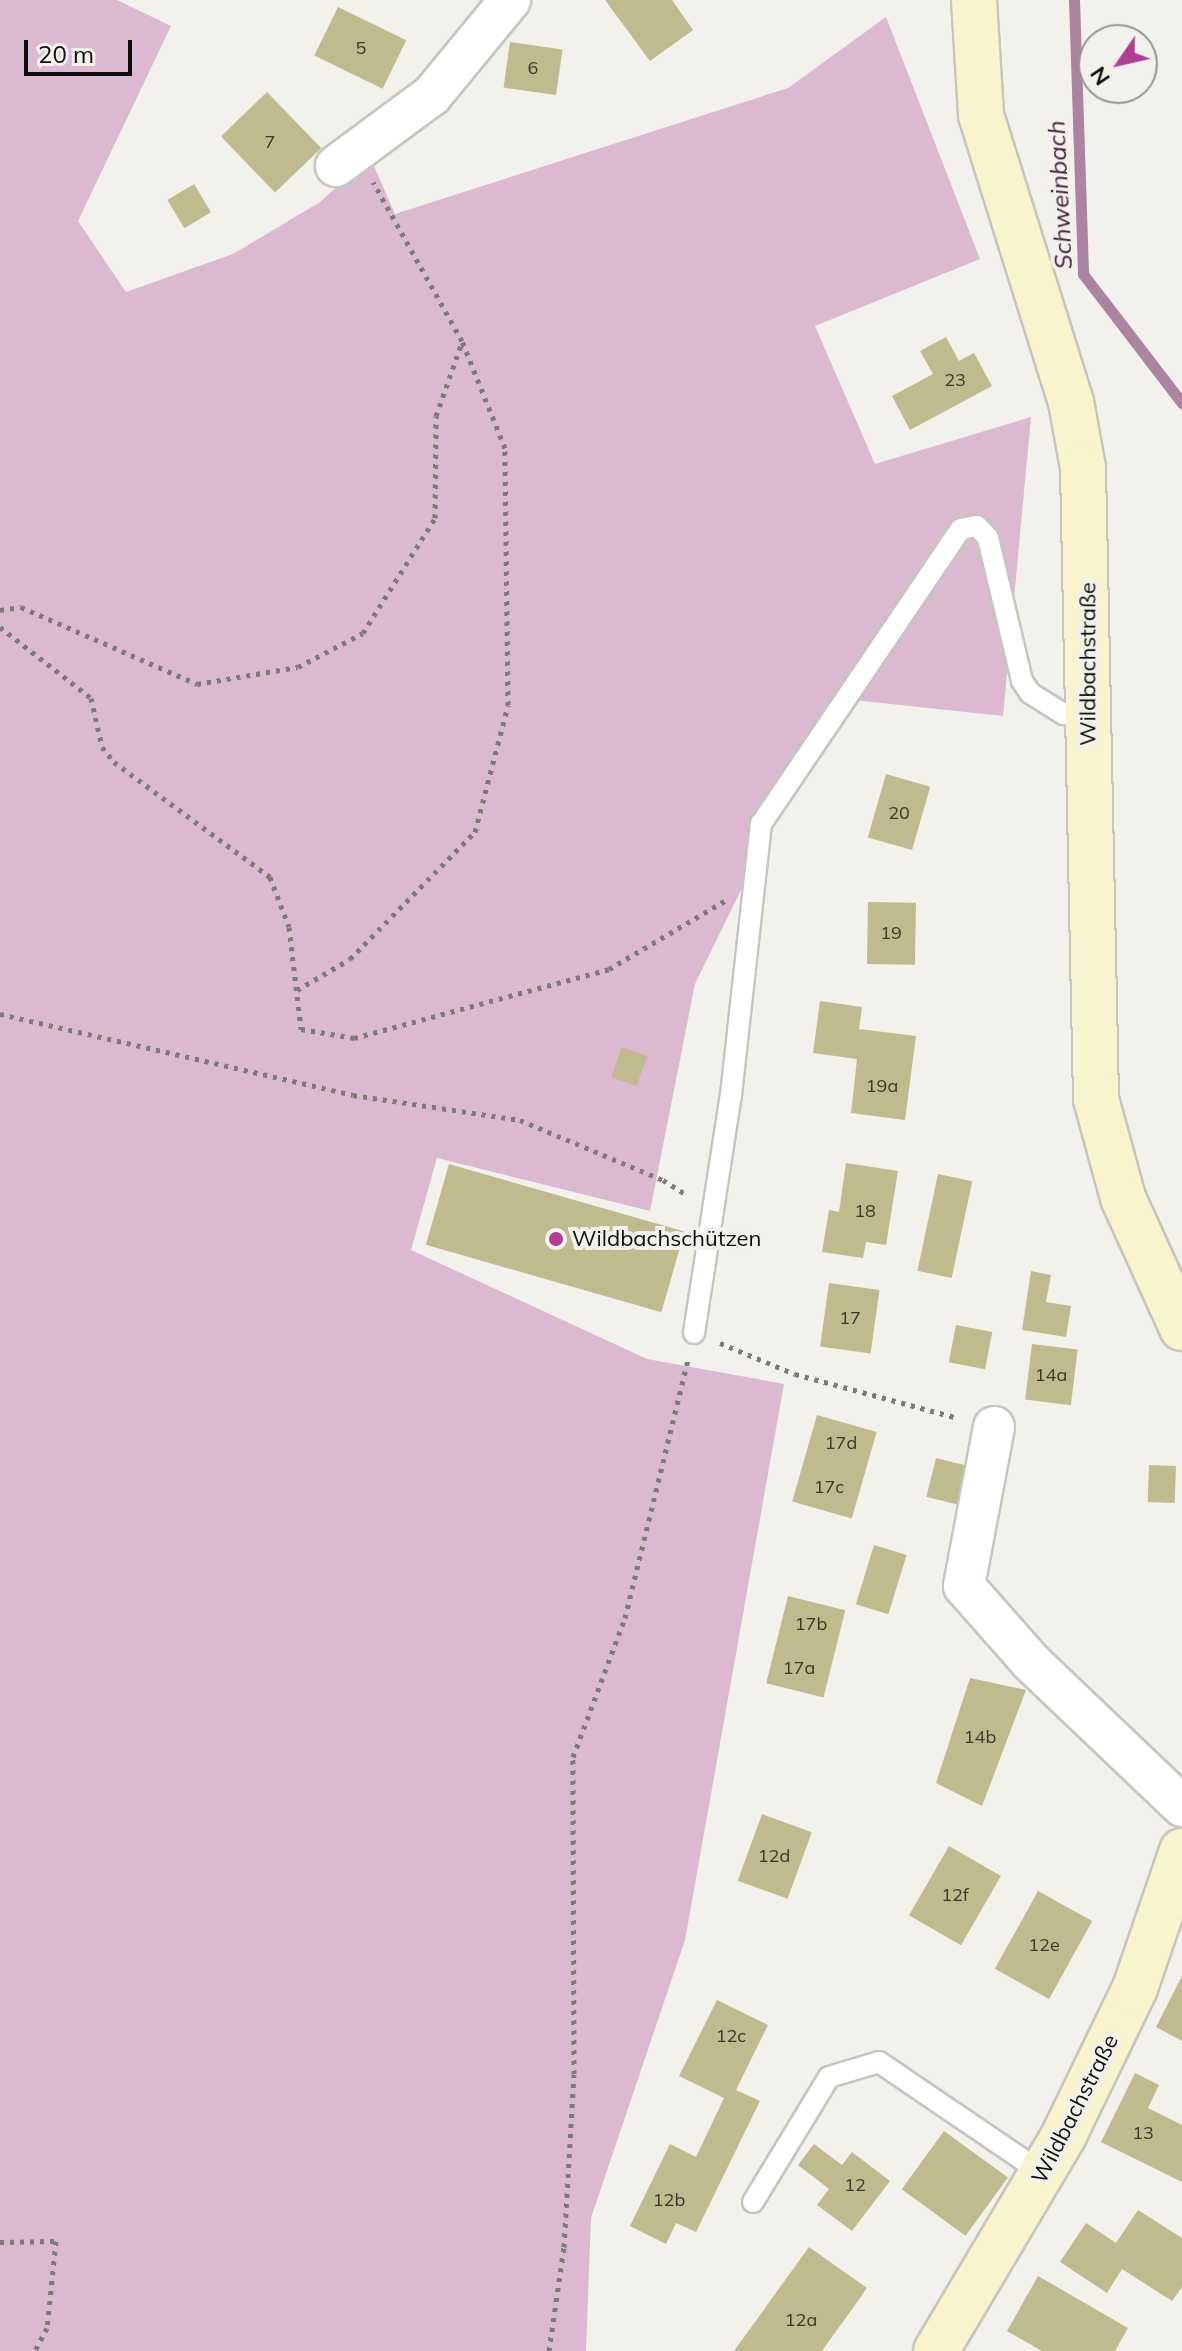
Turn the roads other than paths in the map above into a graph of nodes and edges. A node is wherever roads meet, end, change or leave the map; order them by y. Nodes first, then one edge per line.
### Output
1 (510, 0) edge
2 (974, 0) edge
3 (344, 159) road end
4 (1089, 711) junction
5 (1182, 1328) edge
6 (694, 1333) road end
7 (994, 1427) road end
8 (1182, 1806) edge
9 (1182, 1851) edge
10 (1044, 2174) junction
11 (753, 2202) dead end
12 (936, 2351) edge

1 - 3 street
2 - 4 main road, Wildbachstraße
4 - 5 main road, Wildbachstraße
4 - 6 lane
7 - 8 street
9 - 10 main road, Wildbachstraße
10 - 11 lane
10 - 12 main road, Wildbachstraße

